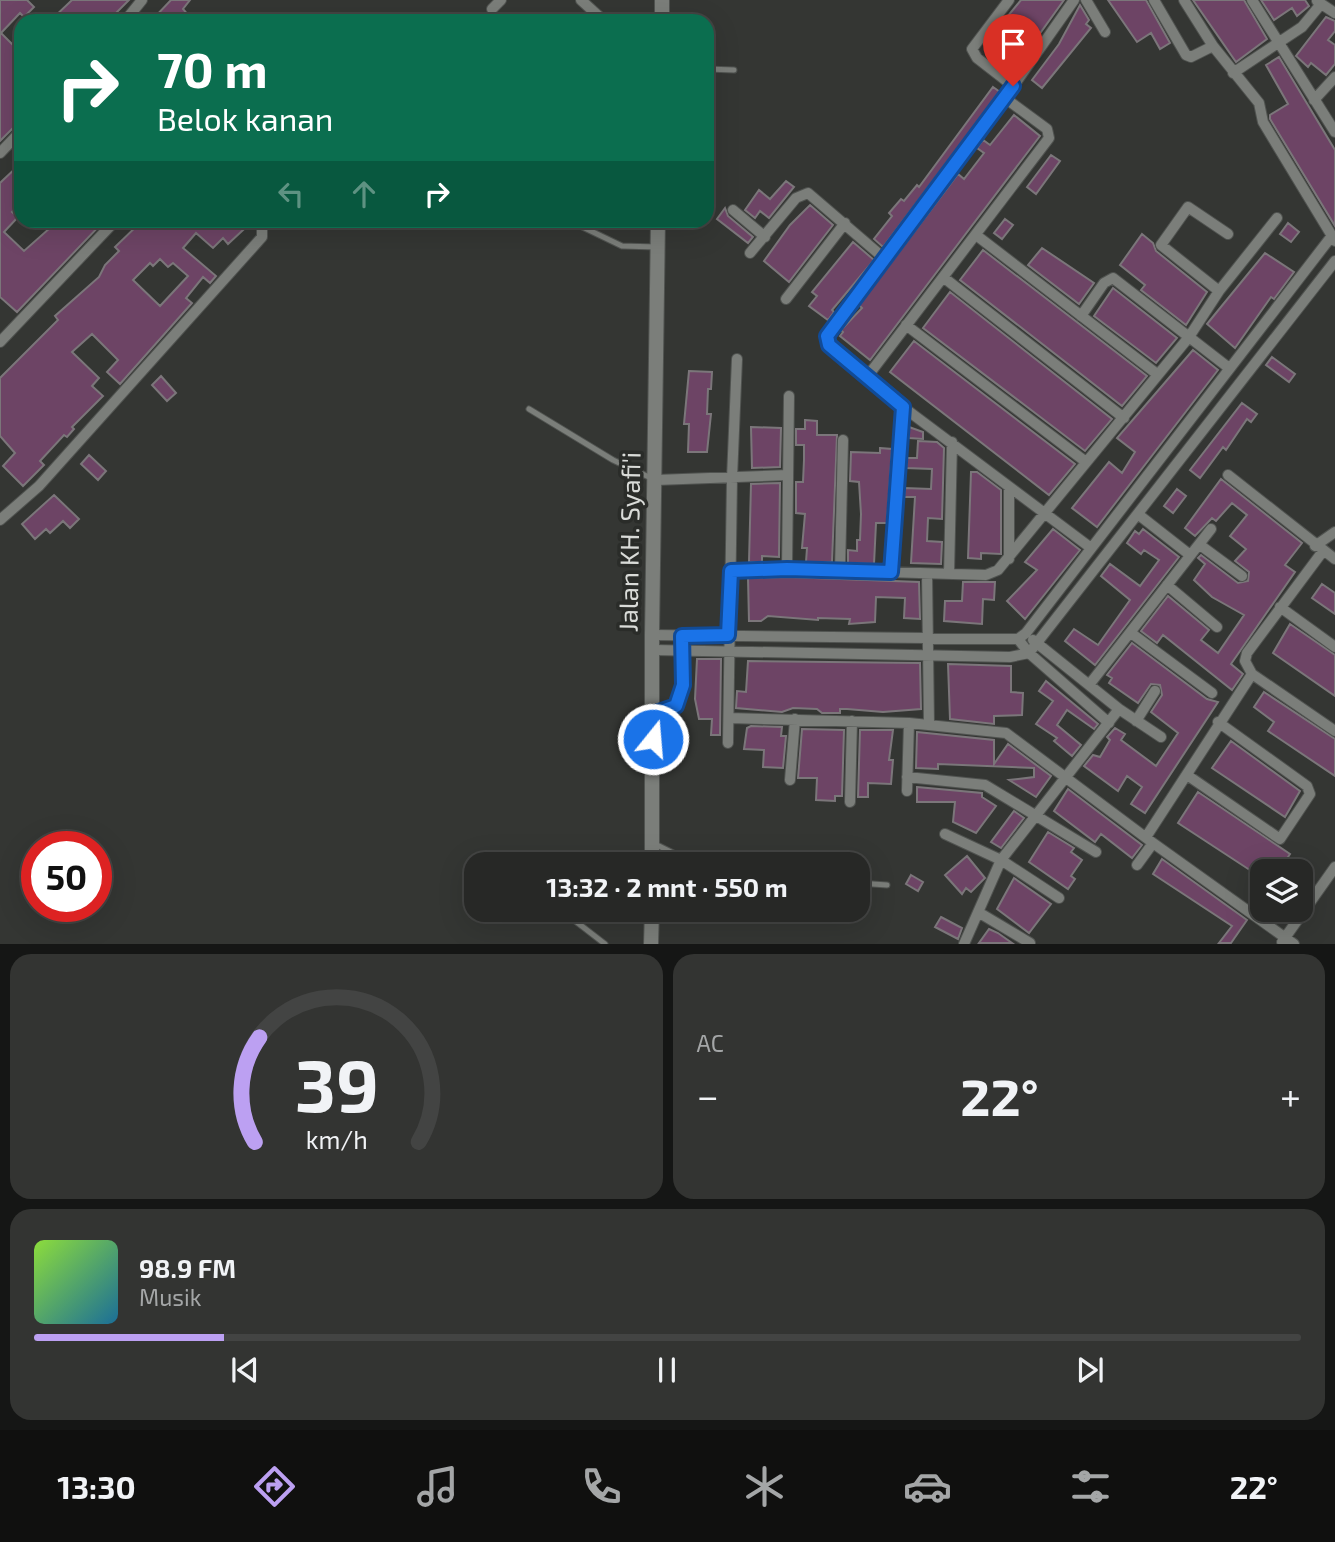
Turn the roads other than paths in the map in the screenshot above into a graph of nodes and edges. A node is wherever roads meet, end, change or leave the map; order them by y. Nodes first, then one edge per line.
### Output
1 (142, 0) edge
2 (581, 0) edge
3 (1009, 0) edge
4 (1074, 0) edge
5 (1086, 0) edge
6 (1184, 0) edge
7 (1252, 0) edge
8 (1158, 1) edge
9 (1318, 2) edge
10 (1335, 13) edge
11 (131, 14) edge
12 (596, 14) edge
13 (1105, 32) dead end
14 (1279, 44) junction
15 (1213, 46) junction
16 (714, 69) edge
17 (734, 70) dead end
18 (1233, 73) junction
19 (1335, 77) edge
20 (1013, 86) junction
21 (1005, 99) junction
22 (1314, 100) junction
23 (1335, 132) edge
24 (14, 138) edge
25 (0, 153) edge
26 (733, 209) dead end
27 (1277, 218) dead end
28 (845, 223) junction
29 (108, 228) edge
30 (259, 228) edge
31 (585, 228) edge
32 (658, 228) edge
33 (976, 234) junction
34 (1228, 234) dead end
35 (765, 237) junction
36 (1333, 239) edge
37 (657, 247) junction
38 (750, 253) dead end
39 (885, 259) junction
40 (1335, 261) edge
41 (943, 277) junction
42 (1219, 291) junction
43 (786, 299) dead end
44 (1081, 316) junction
45 (906, 325) junction
46 (1189, 337) junction
47 (0, 342) edge
48 (737, 359) dead end
49 (1228, 368) junction
50 (1157, 374) junction
51 (867, 377) junction
52 (789, 396) dead end
53 (903, 407) junction
54 (529, 409) dead end
55 (1124, 418) junction
56 (843, 440) dead end
57 (952, 442) junction
58 (1086, 461) junction
59 (788, 475) junction
60 (1228, 475) dead end
61 (732, 478) junction
62 (656, 480) junction
63 (1009, 488) junction
64 (1046, 512) junction
65 (1139, 515) junction
66 (1114, 517) junction
67 (0, 520) edge
68 (1128, 528) junction
69 (1211, 528) dead end
70 (1335, 531) edge
71 (1200, 545) junction
72 (1091, 548) junction
73 (1319, 548) junction
74 (1190, 555) junction
75 (1009, 559) junction
76 (1335, 559) edge
77 (787, 569) junction
78 (841, 570) junction
79 (731, 571) junction
80 (891, 572) junction
81 (927, 573) junction
82 (949, 574) junction
83 (1242, 576) dead end
84 (1167, 585) junction
85 (1280, 607) junction
86 (1217, 626) dead end
87 (1131, 633) junction
88 (728, 635) junction
89 (682, 636) junction
90 (1022, 636) junction
91 (926, 638) junction
92 (838, 639) junction
93 (653, 643) junction
94 (1335, 647) edge
95 (1034, 649) junction
96 (684, 650) junction
97 (730, 651) junction
98 (837, 652) junction
99 (928, 655) junction
100 (1252, 674) junction
101 (1089, 685) junction
102 (1155, 691) dead end
103 (1212, 693) dead end
104 (1119, 709) junction
105 (653, 714) junction
106 (729, 718) junction
107 (795, 719) junction
108 (852, 721) junction
109 (1136, 721) junction
110 (1218, 722) junction
111 (909, 723) junction
112 (1109, 723) junction
113 (929, 724) junction
114 (1335, 731) edge
115 (1161, 737) dead end
116 (728, 743) dead end
117 (1187, 775) junction
118 (907, 777) junction
119 (1065, 777) junction
120 (790, 780) dead end
121 (907, 791) dead end
122 (850, 802) dead end
123 (1036, 816) junction
124 (945, 834) dead end
125 (1149, 840) junction
126 (652, 842) junction
127 (652, 852) edge
128 (672, 852) edge
129 (1096, 852) dead end
130 (1001, 860) junction
131 (1137, 865) dead end
132 (1335, 867) edge
133 (870, 884) edge
134 (887, 885) dead end
135 (1059, 898) dead end
136 (978, 912) junction
137 (577, 922) edge
138 (652, 922) edge
139 (1287, 942) edge
140 (605, 943) edge
141 (651, 943) edge
142 (964, 943) edge
143 (1030, 943) edge

1 - 11 street
2 - 12 street
3 - 20 street
4 - 20 street
5 - 13 street
6 - 15 street
7 - 14 street
8 - 15 street
9 - 10 street
9 - 14 street
14 - 18 street
14 - 22 street
15 - 18 street
16 - 17 lane
18 - 36 street
19 - 22 street
20 - 21 street
21 - 33 street
21 - 39 street
22 - 23 street
24 - 25 street
26 - 35 street
27 - 42 street
28 - 35 street
28 - 39 street
28 - 43 street
29 - 47 street
30 - 67 street
31 - 37 lane
32 - 37 main road, Jalan KH. Syafi'i
33 - 41 street
33 - 44 street
34 - 42 street
35 - 38 street
36 - 49 street
37 - 62 main road, Jalan KH. Syafi'i
39 - 51 street
40 - 65 street
41 - 45 street
41 - 55 street
42 - 46 street
44 - 46 street
44 - 50 street
45 - 51 street
45 - 58 street
46 - 49 street
46 - 50 street
48 - 61 street
49 - 66 street
50 - 55 street
51 - 53 street
52 - 59 street
53 - 57 street
53 - 80 street
54 - 62 lane
55 - 58 street
56 - 78 street
57 - 63 street
57 - 82 street
58 - 64 street
59 - 61 street
59 - 77 street
60 - 73 street
61 - 62 street
61 - 79 street
62 - 93 main road, Jalan KH. Syafi'i
63 - 64 street
63 - 75 street
64 - 72 street
64 - 75 street
65 - 68 street
65 - 74 street
66 - 68 street
66 - 72 street
68 - 95 street
69 - 71 street
70 - 73 street
71 - 74 street
71 - 83 street
72 - 90 street
73 - 76 street
73 - 85 street
74 - 84 street
75 - 82 street
77 - 78 street
77 - 79 street
78 - 80 street
79 - 88 street
80 - 81 street
81 - 82 street
81 - 91 street
84 - 86 street
84 - 87 street
85 - 94 street
85 - 100 street
87 - 101 street
87 - 103 street
88 - 89 street
88 - 92 street
88 - 97 street
89 - 93 street
89 - 96 street
90 - 91 street
90 - 95 street
91 - 92 street
91 - 99 street
92 - 98 street
93 - 96 street
93 - 105 main road, Jalan KH. Syafi'i
95 - 99 street
95 - 101 street
95 - 112 street
96 - 97 street
96 - 105 street
97 - 98 street
97 - 106 street
98 - 99 street
99 - 113 street
100 - 110 street
100 - 114 street
101 - 104 street
102 - 109 street
104 - 109 street
104 - 112 street
105 - 126 main road, Jalan KH. Syafi'i
106 - 107 street
106 - 116 street
107 - 108 street
107 - 120 street
108 - 111 street
108 - 122 street
109 - 115 street
110 - 117 street
110 - 117 street
111 - 113 street
111 - 118 street
112 - 119 street
113 - 119 street
117 - 125 street
118 - 121 street
118 - 123 street
119 - 123 street
119 - 125 street
123 - 129 street
123 - 130 street
124 - 130 street
125 - 131 street
125 - 139 street
126 - 127 main road, Jalan KH. Syafi'i
126 - 128 lane
130 - 135 street
130 - 136 street
132 - 139 street
133 - 134 lane
136 - 142 street
136 - 143 street
137 - 140 lane
138 - 141 main road

